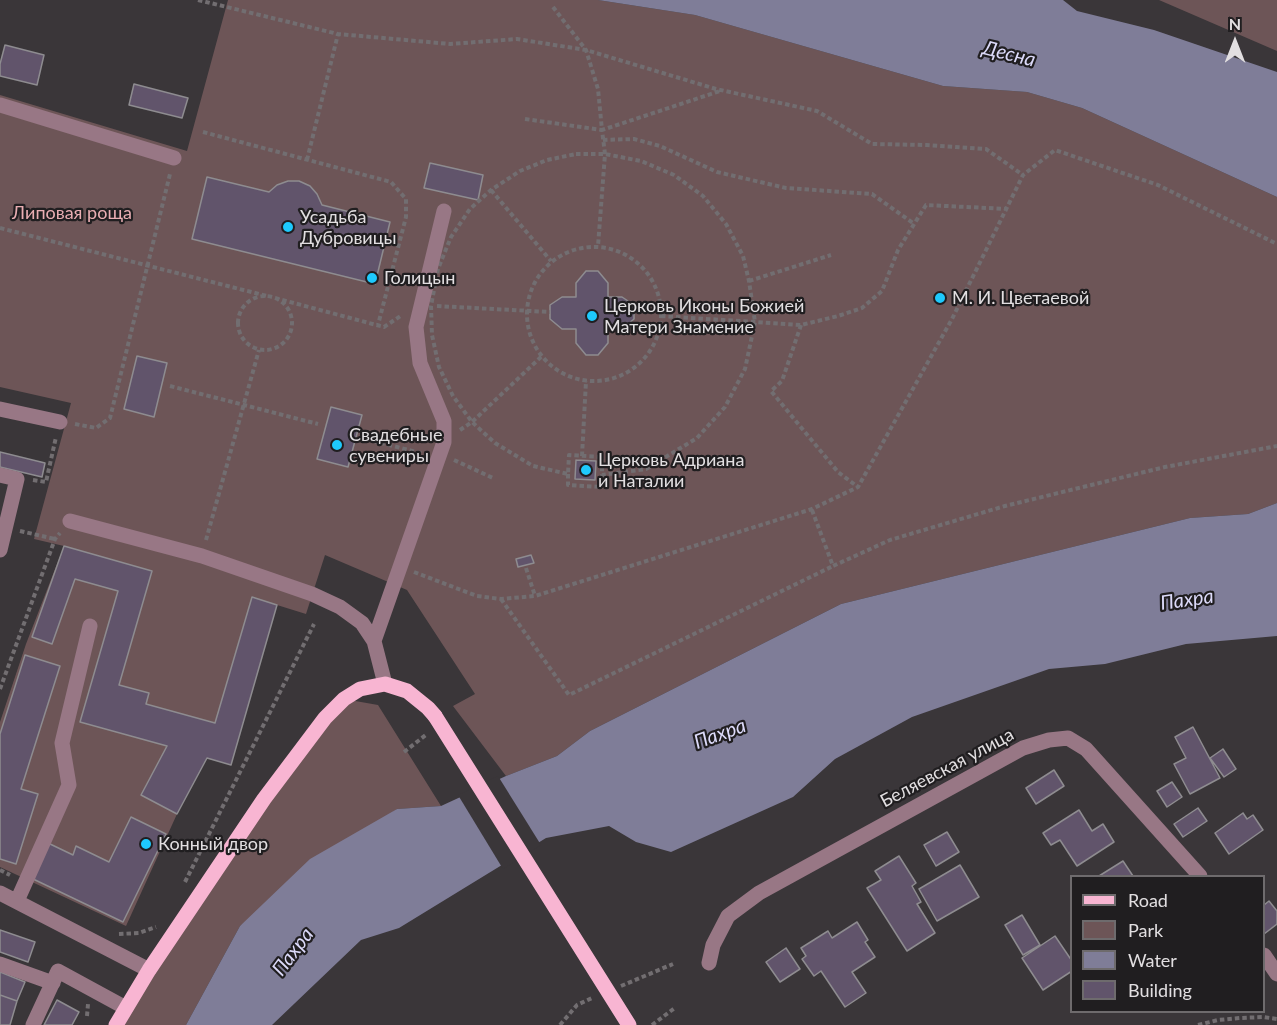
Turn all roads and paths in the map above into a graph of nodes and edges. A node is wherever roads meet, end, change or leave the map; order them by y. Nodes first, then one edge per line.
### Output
1 (198, 0) edge
2 (553, 7) dead end
3 (338, 34) junction
4 (586, 50) junction
5 (722, 90) junction
6 (0, 105) edge
7 (525, 118) dead end
8 (602, 130) junction
9 (203, 132) dead end
10 (603, 140) junction
11 (605, 154) junction
12 (174, 158) joint
13 (307, 159) junction
14 (1023, 176) junction
15 (491, 190) junction
16 (1007, 209) junction
17 (444, 211) dead end
18 (913, 223) junction
19 (0, 228) edge
20 (1277, 244) edge
21 (598, 246) junction
22 (831, 255) dead end
23 (551, 261) junction
24 (148, 265) junction
25 (749, 281) junction
26 (267, 296) junction
27 (275, 298) junction
28 (431, 306) junction
29 (526, 310) junction
30 (550, 312) dead end
31 (661, 316) junction
32 (755, 322) junction
33 (378, 325) junction
34 (801, 325) junction
35 (384, 327) dead end
36 (259, 350) junction
37 (542, 356) junction
38 (586, 381) junction
39 (170, 386) dead end
40 (243, 405) junction
41 (0, 409) edge
42 (60, 422) junction
43 (472, 422) junction
44 (318, 424) dead end
45 (444, 442) junction
46 (1277, 446) edge
47 (582, 456) junction
48 (0, 474) edge
49 (568, 474) junction
50 (602, 475) junction
51 (17, 479) junction
52 (858, 487) junction
53 (812, 509) junction
54 (70, 521) joint
55 (5, 528) junction
56 (55, 539) junction
57 (0, 550) edge
58 (202, 556) junction
59 (833, 566) junction
60 (400, 567) junction
61 (526, 568) dead end
62 (535, 596) junction
63 (501, 599) junction
64 (314, 624) dead end
65 (90, 626) dead end
66 (374, 641) junction
67 (385, 684) junction
68 (0, 689) edge
69 (428, 733) dead end
70 (404, 752) dead end
71 (1199, 875) edge
72 (182, 889) dead end
73 (0, 893) edge
74 (17, 901) junction
75 (159, 925) dead end
76 (99, 944) junction
77 (1265, 958) edge
78 (0, 963) edge
79 (709, 963) dead end
80 (149, 970) junction
81 (1277, 974) edge
82 (53, 982) junction
83 (89, 988) junction
84 (676, 1007) dead end
85 (126, 1008) junction
86 (87, 1016) dead end
87 (1277, 1019) edge
88 (33, 1025) edge
89 (116, 1025) edge
90 (629, 1025) edge
91 (652, 1025) edge
92 (1198, 1025) edge

1 - 3 path
2 - 4 path
3 - 4 path
3 - 13 path
4 - 5 path
4 - 8 path
5 - 8 path
5 - 14 path
6 - 12 street
7 - 8 path
8 - 10 path
9 - 13 path
10 - 11 path
10 - 18 path
11 - 15 path
11 - 21 path
11 - 25 path
12 - 24 path
13 - 33 path
14 - 16 path
14 - 20 path
15 - 23 path
15 - 28 path
16 - 18 path
16 - 52 path
17 - 45 street
18 - 34 path
19 - 24 path
21 - 23 path
21 - 31 path
22 - 25 path
23 - 29 path
24 - 26 path
24 - 42 path
25 - 32 path
26 - 27 path
26 - 36 path
27 - 33 path
27 - 36 path
28 - 29 path
28 - 43 path
29 - 30 path
29 - 37 path
31 - 32 path
31 - 38 path
32 - 34 path
32 - 50 path
33 - 35 path
34 - 52 path
36 - 40 path
37 - 38 path
37 - 43 path
38 - 47 path
39 - 40 path
40 - 44 path
40 - 58 path
41 - 42 street
42 - 51 path
43 - 45 path
43 - 49 path
45 - 60 street
46 - 59 path
47 - 49 path
47 - 50 path
48 - 51 street
49 - 50 path
51 - 55 street
52 - 53 path
53 - 59 path
53 - 62 path
54 - 56 path
54 - 58 street
55 - 56 path
55 - 57 street
56 - 68 path
58 - 66 street
59 - 63 path
60 - 63 path
60 - 66 street
61 - 62 path
62 - 63 path
64 - 72 path
65 - 74 street
66 - 67 street
67 - 80 main road
67 - 90 main road, bridge
69 - 70 path
71 - 79 street, Беляевская улица
73 - 74 street
74 - 76 street
75 - 76 path
76 - 80 street
77 - 81 street
78 - 82 street
80 - 85 main road
82 - 83 street
82 - 88 street
83 - 85 street
83 - 86 path
84 - 91 path
85 - 89 main road
87 - 92 path

